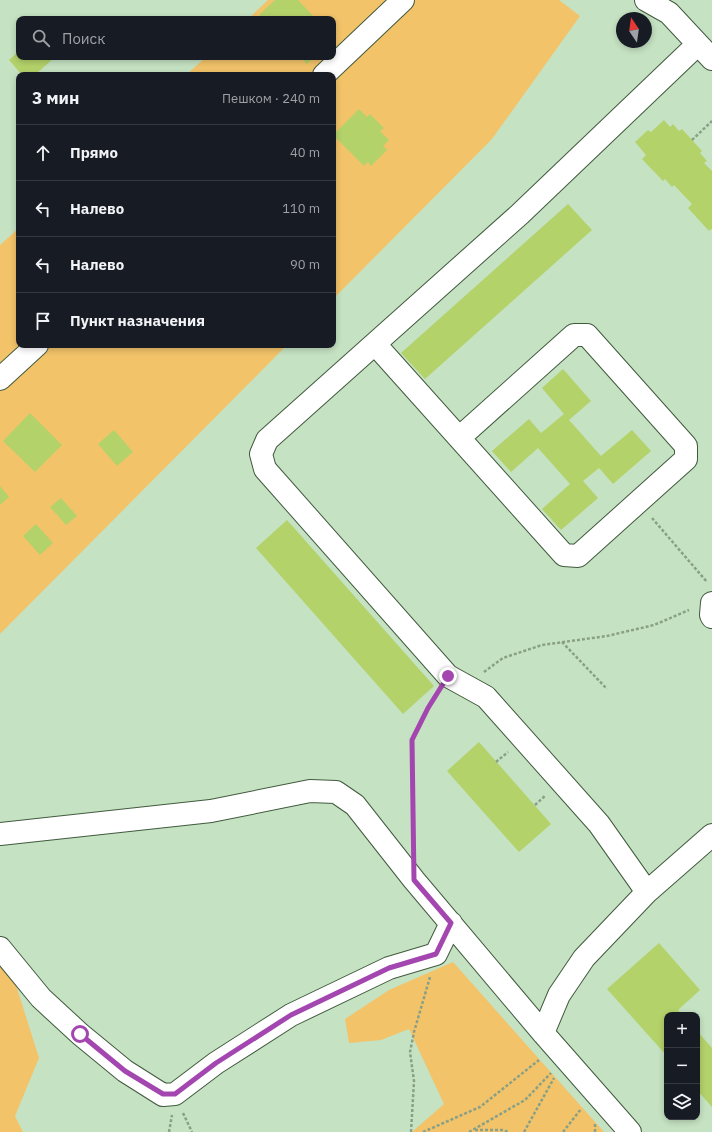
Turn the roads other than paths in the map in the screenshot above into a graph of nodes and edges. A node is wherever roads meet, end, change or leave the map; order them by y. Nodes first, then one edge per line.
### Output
1 (403, 0) edge
2 (646, 0) edge
3 (705, 51) edge
4 (327, 72) edge
5 (375, 344) junction
6 (34, 348) edge
7 (0, 380) edge
8 (459, 438) junction
9 (712, 603) edge
10 (712, 617) edge
11 (0, 834) edge
12 (712, 835) edge
13 (647, 892) junction
14 (451, 923) junction
15 (0, 948) edge
16 (554, 1046) junction
17 (630, 1132) edge

1 - 4 street
2 - 3 street
3 - 5 street
5 - 8 street
5 - 13 street
6 - 7 street
8 - 8 street
9 - 10 street
11 - 14 street
12 - 13 street
13 - 16 street
14 - 15 street
14 - 16 street
16 - 17 street

